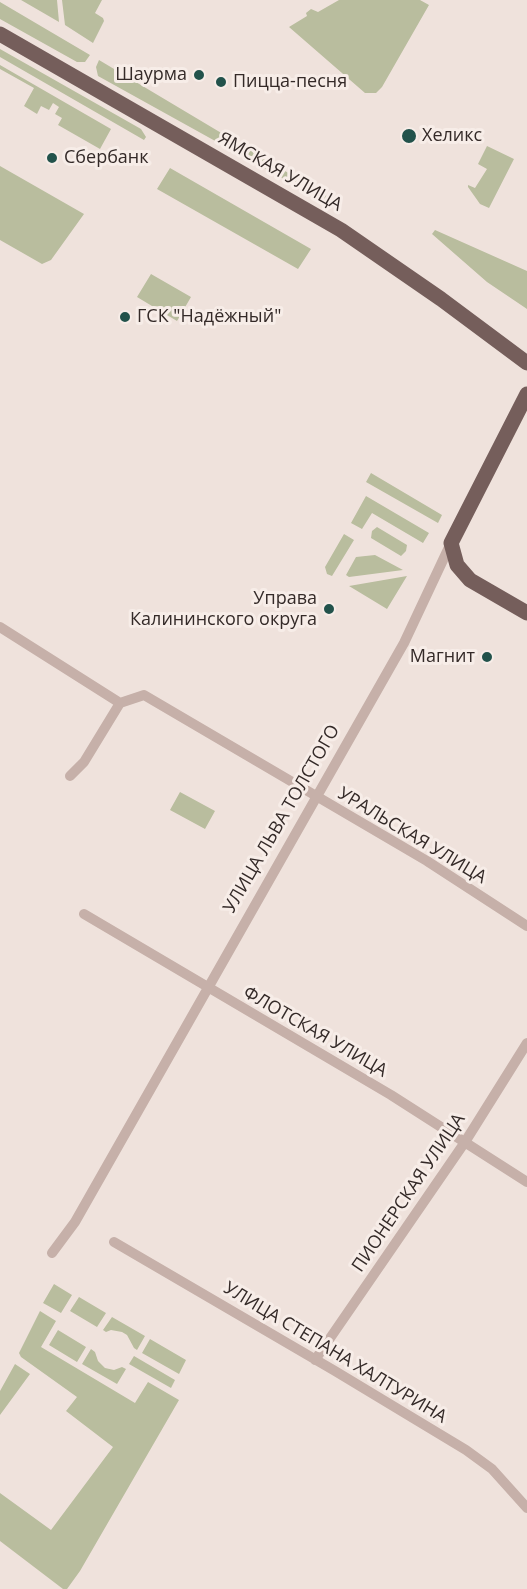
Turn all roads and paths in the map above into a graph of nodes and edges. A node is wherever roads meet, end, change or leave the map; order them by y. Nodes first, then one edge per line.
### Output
1 (0, 34) edge
2 (527, 363) edge
3 (527, 394) edge
4 (451, 543) junction
5 (527, 613) edge
6 (0, 627) edge
7 (120, 703) junction
8 (70, 776) dead end
9 (317, 797) junction
10 (84, 914) dead end
11 (527, 926) edge
12 (208, 988) junction
13 (527, 1042) edge
14 (465, 1142) junction
15 (527, 1182) edge
16 (114, 1242) dead end
17 (52, 1253) dead end
18 (315, 1359) junction
19 (527, 1508) edge

1 - 2 main road, ЯМСКАЯ УЛИЦА
3 - 4 main road, УЛИЦА ЛЬВА ТОЛСТОГО
4 - 5 main road
4 - 9 street, УЛИЦА ЛЬВА ТОЛСТОГО
6 - 7 street
7 - 8 street
7 - 9 street, УРАЛЬСКАЯ УЛИЦА
9 - 11 street, УРАЛЬСКАЯ УЛИЦА
9 - 12 street, УЛИЦА ЛЬВА ТОЛСТОГО
10 - 12 street, ФЛОТСКАЯ УЛИЦА
12 - 14 street, ФЛОТСКАЯ УЛИЦА
12 - 17 street, УЛИЦА ЛЬВА ТОЛСТОГО
13 - 14 street, ПИОНЕРСКАЯ УЛИЦА
14 - 15 street, ФЛОТСКАЯ УЛИЦА
14 - 18 street, ПИОНЕРСКАЯ УЛИЦА
16 - 18 street, УЛИЦА СТЕПАНА ХАЛТУРИНА
18 - 19 street, УЛИЦА СТЕПАНА ХАЛТУРИНА

